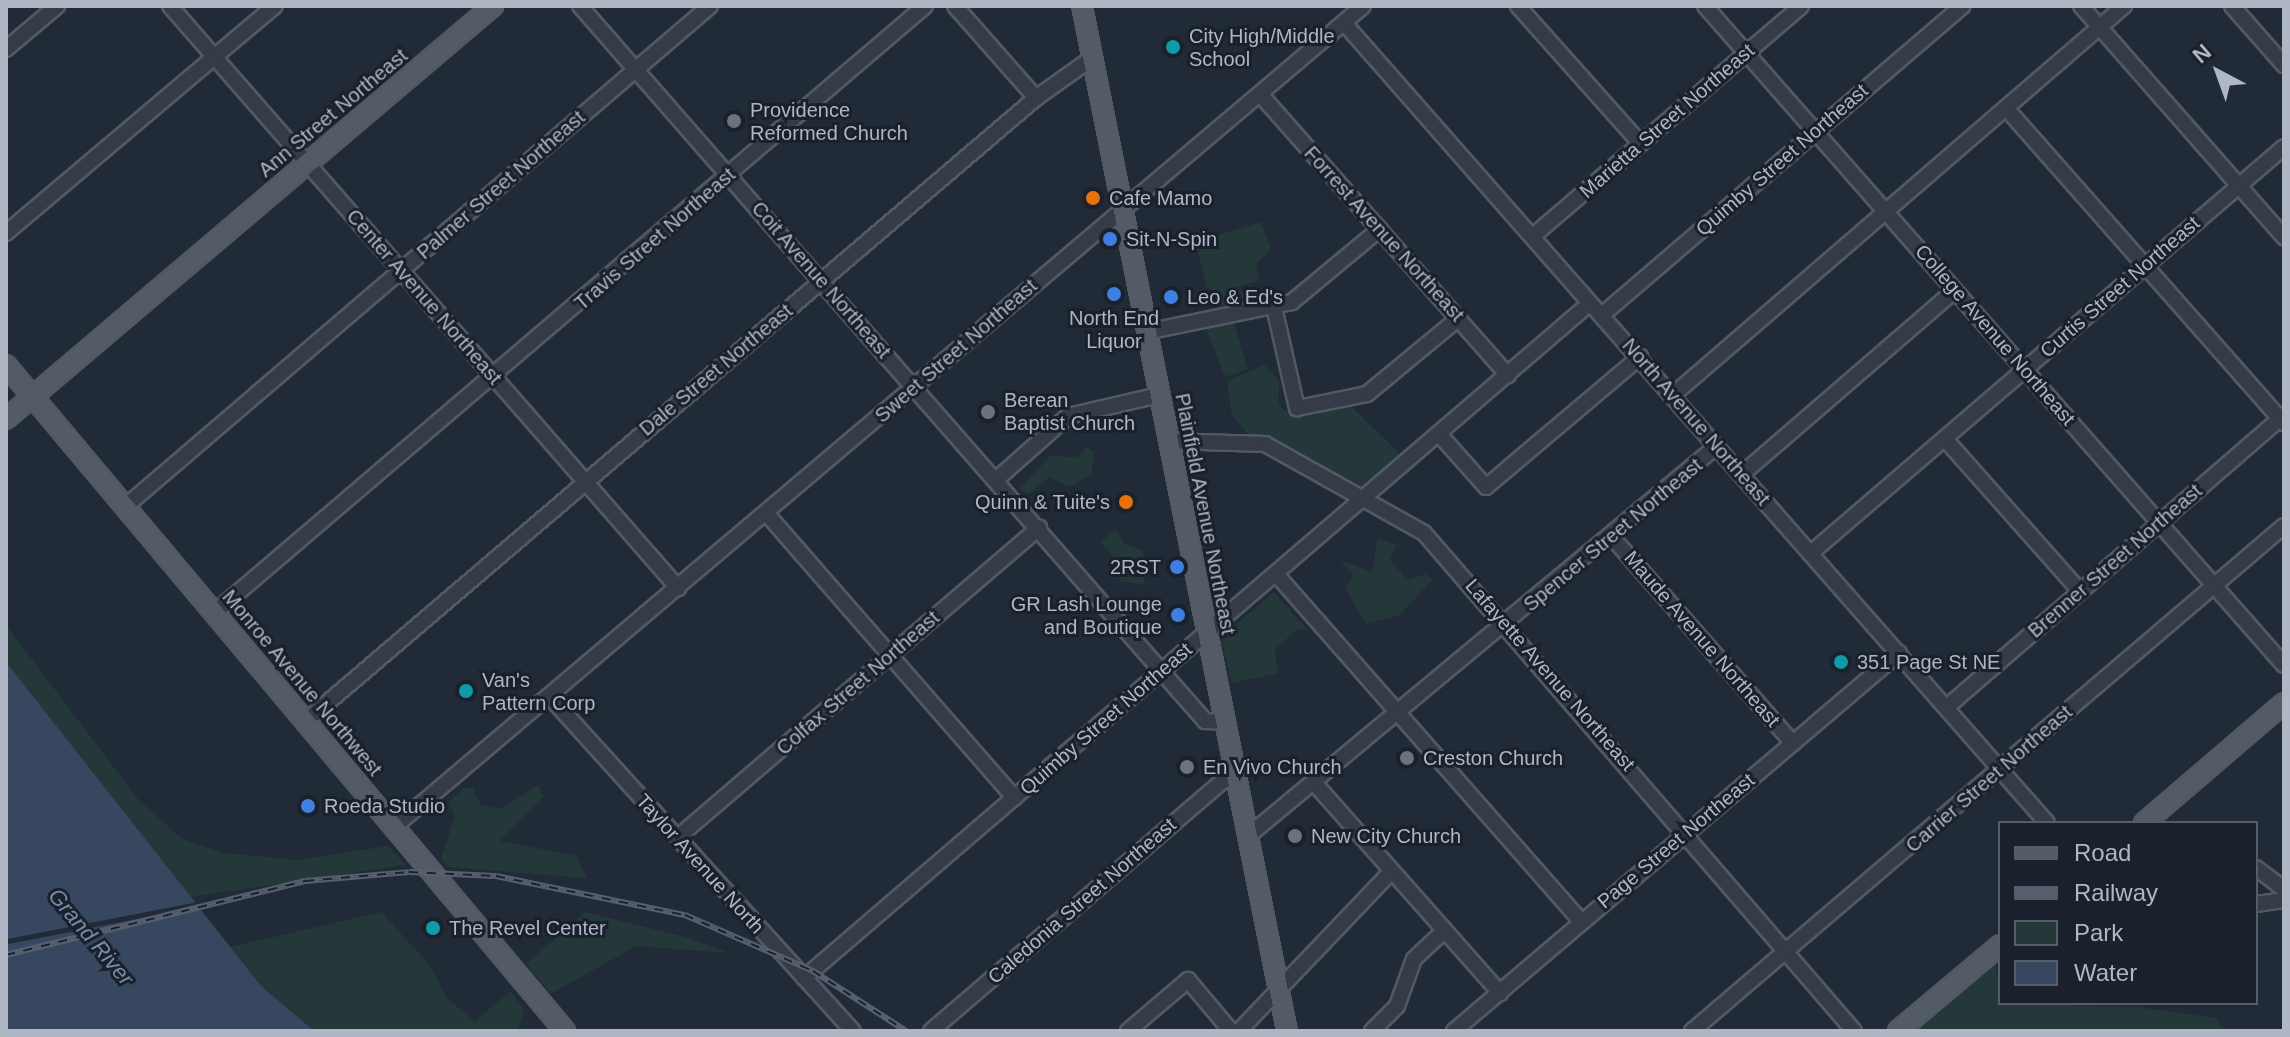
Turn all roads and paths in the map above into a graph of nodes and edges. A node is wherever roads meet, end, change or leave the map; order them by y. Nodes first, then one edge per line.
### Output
1 (57, 6) edge
2 (170, 6) edge
3 (275, 6) edge
4 (493, 6) edge
5 (580, 6) edge
6 (710, 6) edge
7 (925, 6) edge
8 (955, 6) edge
9 (1082, 6) edge
10 (1363, 6) edge
11 (1518, 6) edge
12 (1705, 6) edge
13 (1801, 6) edge
14 (1963, 6) edge
15 (2081, 6) edge
16 (2124, 6) edge
17 (2232, 6) edge
18 (1344, 23) junction
19 (2099, 27) junction
20 (9, 47) edge
21 (1745, 52) junction
22 (216, 57) junction
23 (1092, 58) junction
24 (2284, 65) edge
25 (636, 69) junction
26 (1260, 94) junction
27 (1036, 98) junction
28 (2006, 108) junction
29 (1814, 130) junction
30 (1640, 143) junction
31 (2284, 147) edge
32 (307, 163) junction
33 (730, 175) junction
34 (2239, 185) junction
35 (1122, 208) junction
36 (1885, 211) junction
37 (1380, 229) junction
38 (6, 233) edge
39 (1533, 236) junction
40 (2284, 237) edge
41 (2145, 266) junction
42 (400, 271) junction
43 (822, 281) junction
44 (1955, 290) junction
45 (1589, 304) junction
46 (1274, 307) junction
47 (1602, 315) junction
48 (1459, 318) junction
49 (1146, 332) junction
50 (1640, 357) junction
51 (6, 365) edge
52 (2025, 369) junction
53 (1508, 375) junction
54 (495, 377) junction
55 (914, 387) junction
56 (1159, 395) junction
57 (1673, 395) junction
58 (33, 396) junction
59 (6, 419) edge
60 (2283, 419) edge
61 (1439, 434) junction
62 (1945, 439) junction
63 (1169, 441) junction
64 (1717, 446) junction
65 (1742, 474) junction
66 (997, 479) junction
67 (585, 482) junction
68 (1366, 497) junction
69 (126, 506) junction
70 (766, 513) junction
71 (2159, 522) junction
72 (2284, 526) edge
73 (1039, 528) junction
74 (1611, 536) junction
75 (1811, 553) junction
76 (1276, 574) junction
77 (2215, 585) junction
78 (678, 588) junction
79 (2080, 591) junction
80 (214, 613) junction
81 (1506, 626) junction
82 (1206, 632) junction
83 (1899, 653) junction
84 (890, 656) junction
85 (2284, 665) edge
86 (1162, 670) junction
87 (549, 696) junction
88 (2284, 703) edge
89 (1947, 707) junction
90 (1399, 715) junction
91 (306, 721) junction
92 (1225, 722) junction
93 (1793, 743) junction
94 (2000, 769) junction
95 (1236, 778) junction
96 (1316, 785) junction
97 (1015, 798) junction
98 (2045, 821) edge
99 (2146, 821) edge
100 (394, 827) junction
101 (1687, 831) junction
102 (1248, 836) junction
103 (677, 838) junction
104 (2258, 870) edge
105 (1391, 872) junction
106 (2284, 889) edge
107 (2284, 900) edge
108 (2258, 904) edge
109 (1582, 922) junction
110 (1445, 930) junction
111 (1998, 947) edge
112 (1787, 951) junction
113 (804, 978) junction
114 (1279, 989) junction
115 (1500, 993) junction
116 (565, 1031) edge
117 (853, 1031) edge
118 (931, 1031) edge
119 (1128, 1031) edge
120 (1231, 1031) edge
121 (1239, 1031) edge
122 (1287, 1031) edge
123 (1372, 1031) edge
124 (1454, 1031) edge
125 (1692, 1031) edge
126 (1854, 1031) edge
127 (1898, 1031) edge

1 - 20 street
2 - 22 street, Center Avenue Northeast
3 - 22 street
4 - 32 main road, Ann Street Northeast
5 - 25 street, Coit Avenue Northeast
6 - 25 street, Palmer Street Northeast
7 - 33 street, Travis Street Northeast
8 - 27 street
9 - 23 main road, Plainfield Avenue Northeast
10 - 18 street, Sweet Street Northeast
11 - 30 street
12 - 21 street, College Avenue Northeast
13 - 21 street, Marietta Street Northeast
14 - 29 street, Quimby Street Northeast
15 - 19 street
16 - 19 street
17 - 24 street
18 - 26 street, Sweet Street Northeast
18 - 39 street, North Avenue Northeast
19 - 28 street
19 - 34 street
21 - 29 street, College Avenue Northeast
21 - 30 street, Marietta Street Northeast
22 - 32 street, Center Avenue Northeast
22 - 38 street
23 - 27 street, Dale Street Northeast
23 - 35 main road, Plainfield Avenue Northeast
25 - 33 street, Coit Avenue Northeast
25 - 42 street, Palmer Street Northeast
26 - 35 street, Sweet Street Northeast
26 - 37 street, Forrest Avenue Northeast
27 - 43 street, Dale Street Northeast
28 - 36 street
28 - 41 street
29 - 36 street, College Avenue Northeast
29 - 47 street, Quimby Street Northeast
30 - 39 street, Marietta Street Northeast
31 - 34 street, Curtis Street Northeast
32 - 42 street, Center Avenue Northeast
32 - 58 main road, Ann Street Northeast
33 - 43 street, Coit Avenue Northeast
33 - 54 street, Travis Street Northeast
34 - 40 street
34 - 41 street, Curtis Street Northeast
35 - 49 main road, Plainfield Avenue Northeast
35 - 55 street, Sweet Street Northeast
36 - 44 street, College Avenue Northeast
36 - 57 street
37 - 46 street
37 - 48 street, Forrest Avenue Northeast
39 - 45 street, North Avenue Northeast
41 - 52 street, Curtis Street Northeast
41 - 60 street
42 - 54 street, Center Avenue Northeast
42 - 69 street, Palmer Street Northeast
43 - 55 street, Coit Avenue Northeast
43 - 67 street, Dale Street Northeast
44 - 52 street, College Avenue Northeast
44 - 65 street
45 - 47 street, North Avenue Northeast
45 - 53 street, Quimby Street Northeast
46 - 48 street
46 - 49 street
47 - 50 street, North Avenue Northeast
48 - 53 street, Forrest Avenue Northeast
49 - 56 main road, Plainfield Avenue Northeast
50 - 57 street, North Avenue Northeast
50 - 61 street
51 - 58 main road, Monroe Avenue Northwest
52 - 62 street, Curtis Street Northeast
52 - 71 street, College Avenue Northeast
53 - 61 street, Quimby Street Northeast
54 - 67 street, Center Avenue Northeast
54 - 80 street, Travis Street Northeast
55 - 66 street, Coit Avenue Northeast
55 - 70 street, Sweet Street Northeast
56 - 63 main road, Plainfield Avenue Northeast
56 - 66 street
57 - 64 street, North Avenue Northeast
58 - 59 main road, Ann Street Northeast
58 - 69 main road, Monroe Avenue Northwest
60 - 71 street, Brenner Street Northeast
61 - 68 street, Quimby Street Northeast
62 - 75 street, Curtis Street Northeast
62 - 79 street
63 - 68 street, Lafayette Avenue Northeast
63 - 82 main road, Plainfield Avenue Northeast
64 - 65 street, North Avenue Northeast
64 - 74 street, Spencer Street Northeast
65 - 75 street, North Avenue Northeast
66 - 73 street, Coit Avenue Northeast
67 - 78 street, Center Avenue Northeast
67 - 91 street, Dale Street Northeast
68 - 76 street, Quimby Street Northeast
68 - 81 street, Lafayette Avenue Northeast
69 - 80 main road, Monroe Avenue Northwest
70 - 78 street, Sweet Street Northeast
70 - 84 street
71 - 77 street, College Avenue Northeast
71 - 79 street, Brenner Street Northeast
72 - 77 street, Carrier Street Northeast
73 - 84 street, Colfax Street Northeast
73 - 86 street, Coit Avenue Northeast
74 - 81 street, Spencer Street Northeast
74 - 93 street, Maude Avenue Northeast
75 - 83 street, North Avenue Northeast
76 - 82 street, Quimby Street Northeast
76 - 90 street
77 - 85 street, College Avenue Northeast
77 - 94 street, Carrier Street Northeast
78 - 87 street, Sweet Street Northeast
79 - 89 street, Brenner Street Northeast
80 - 91 main road, Monroe Avenue Northwest
81 - 90 street, Spencer Street Northeast
81 - 101 street, Lafayette Avenue Northeast
82 - 86 street, Quimby Street Northeast
82 - 92 main road, Plainfield Avenue Northeast
83 - 89 street, North Avenue Northeast
83 - 93 street, Page Street Northeast
84 - 97 street
84 - 103 street, Colfax Street Northeast
86 - 92 street, Coit Avenue Northeast
86 - 97 street, Quimby Street Northeast
87 - 100 street, Sweet Street Northeast
87 - 103 street, Taylor Avenue North
88 - 99 main road
89 - 94 street, North Avenue Northeast
90 - 96 street, Spencer Street Northeast
90 - 109 street
91 - 100 main road, Monroe Avenue Northwest
92 - 95 main road, Plainfield Avenue Northeast
93 - 101 street, Page Street Northeast
94 - 98 street, North Avenue Northeast
94 - 112 street, Carrier Street Northeast
95 - 102 main road, Plainfield Avenue Northeast
95 - 118 street, Caledonia Street Northeast
96 - 102 street, Spencer Street Northeast
96 - 105 street
97 - 113 street, Quimby Street Northeast
100 - 116 main road, Monroe Avenue Northwest
101 - 109 street, Page Street Northeast
101 - 112 street, Lafayette Avenue Northeast
102 - 114 main road, Plainfield Avenue Northeast
103 - 113 street, Taylor Avenue North
104 - 106 street
105 - 110 street
105 - 114 street
107 - 108 street
109 - 115 street, Page Street Northeast
110 - 115 street
110 - 123 street
111 - 127 main road
112 - 125 street, Carrier Street Northeast
112 - 126 street, Lafayette Avenue Northeast
113 - 117 street, Taylor Avenue North
114 - 121 street
114 - 122 main road, Plainfield Avenue Northeast
115 - 124 street, Page Street Northeast
119 - 120 street

